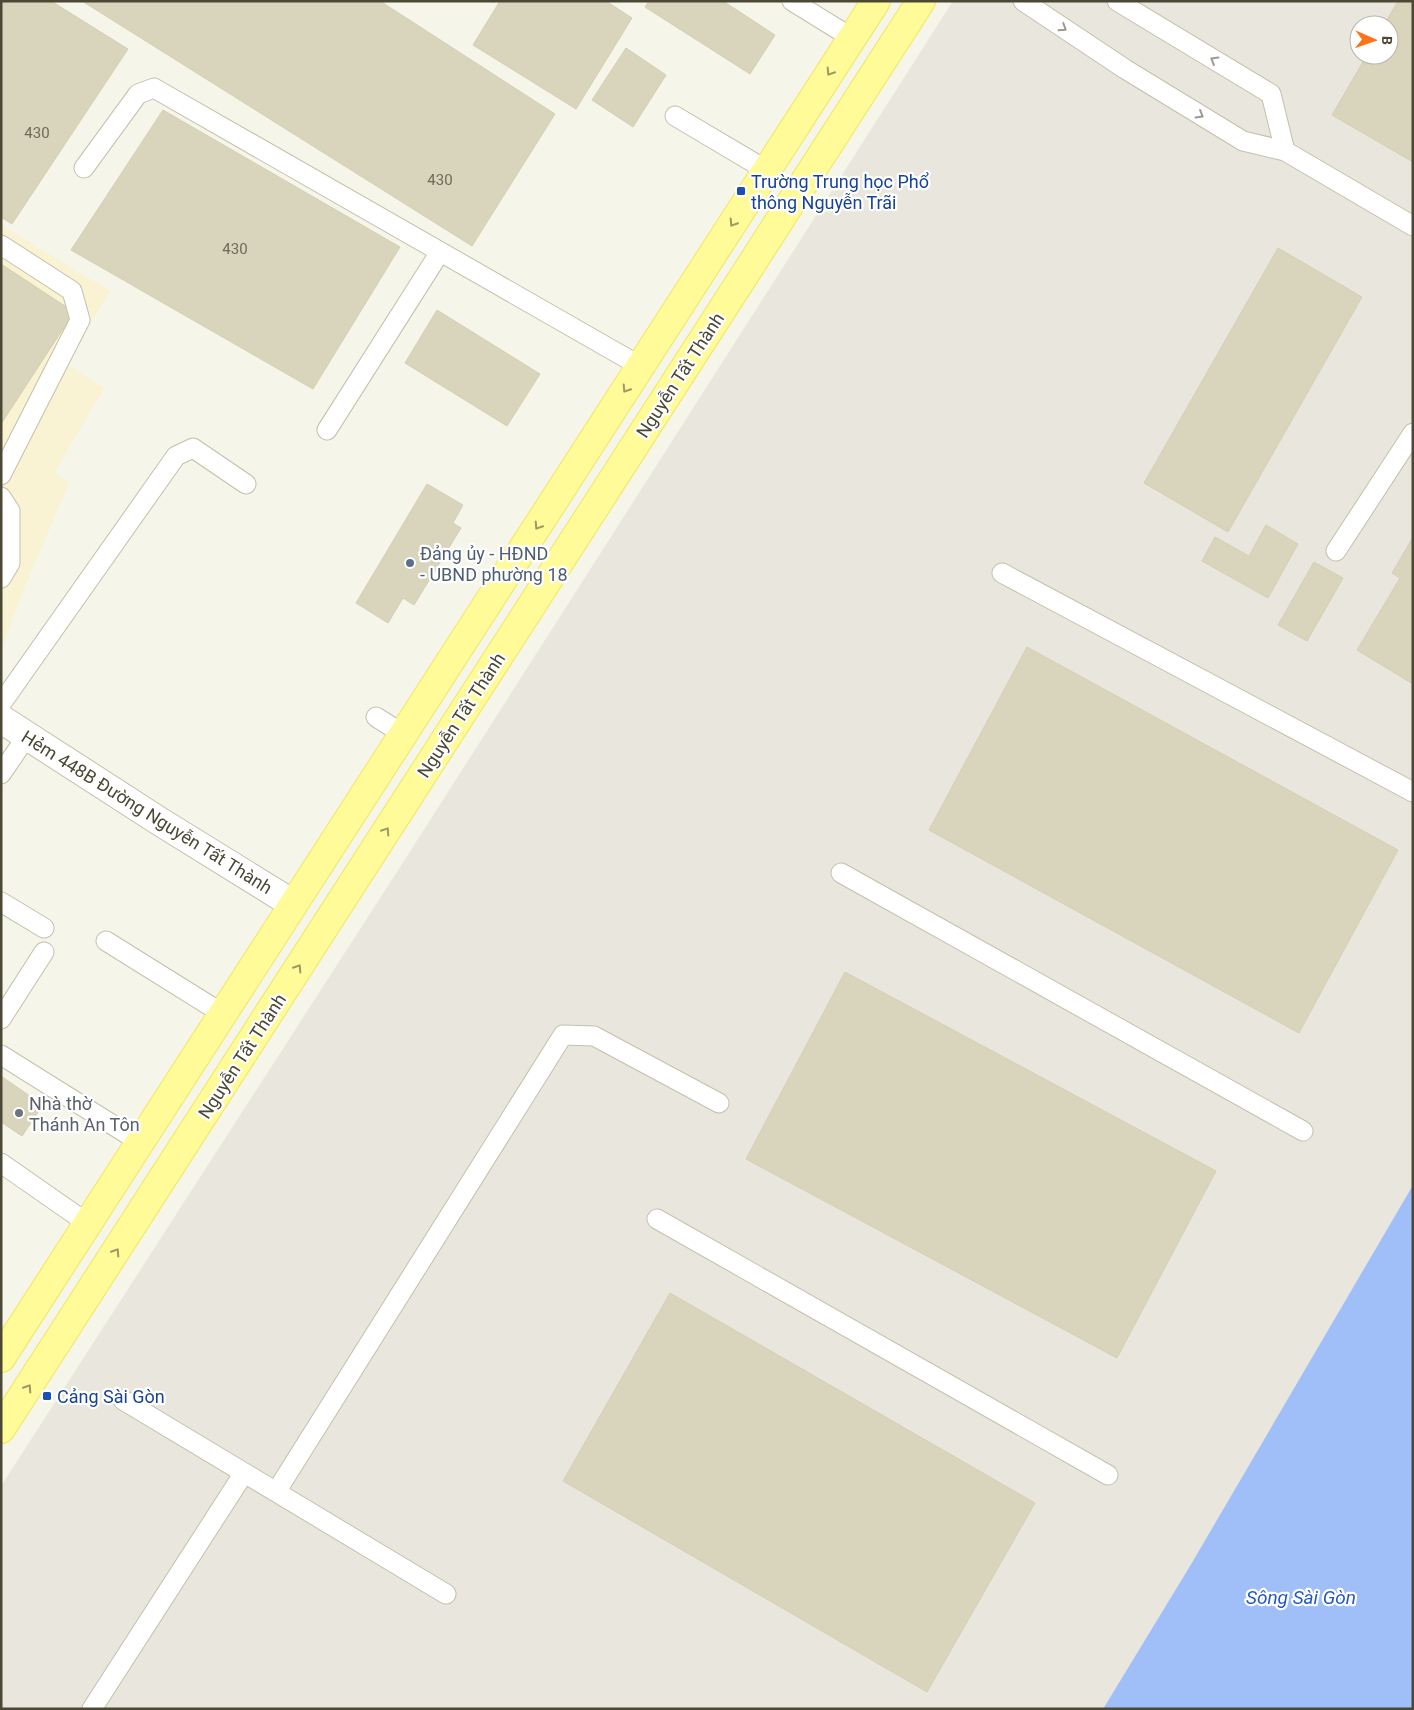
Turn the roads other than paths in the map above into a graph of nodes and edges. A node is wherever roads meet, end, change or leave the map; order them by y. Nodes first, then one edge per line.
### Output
1 (792, 1) edge
2 (876, 1) edge
3 (921, 1) edge
4 (1023, 1) edge
5 (1117, 1) edge
6 (852, 38) junction
7 (675, 116) dead end
8 (1285, 151) junction
9 (84, 168) dead end
10 (766, 170) junction
11 (1413, 226) edge
12 (1, 244) edge
13 (440, 252) junction
14 (640, 366) junction
15 (327, 430) dead end
16 (1413, 433) edge
17 (1, 474) edge
18 (246, 484) dead end
19 (1, 497) edge
20 (1336, 551) dead end
21 (1002, 573) dead end
22 (1, 578) edge
23 (1, 704) edge
24 (376, 717) dead end
25 (1, 719) edge
26 (403, 734) junction
27 (27, 736) junction
28 (1, 774) edge
29 (1413, 792) edge
30 (841, 873) dead end
31 (1, 902) edge
32 (294, 904) junction
33 (44, 928) dead end
34 (106, 941) dead end
35 (44, 952) dead end
36 (223, 1014) junction
37 (1, 1019) edge
38 (1, 1055) edge
39 (719, 1103) dead end
40 (1303, 1131) dead end
41 (140, 1142) junction
42 (1, 1163) edge
43 (658, 1219) dead end
44 (87, 1223) junction
45 (3, 1352) edge
46 (123, 1400) dead end
47 (1, 1429) edge
48 (244, 1473) junction
49 (1108, 1475) dead end
50 (276, 1492) junction
51 (446, 1594) dead end
52 (92, 1709) edge

1 - 6 lane
2 - 6 main road
47 -> 3 main road, Nguyễn Tất Thành
4 -> 8 lane
8 -> 5 lane
6 -> 10 main road
7 - 10 lane
8 - 11 lane
9 - 13 lane
10 -> 14 main road
12 - 17 lane
13 - 14 lane
13 - 15 lane
14 -> 26 main road
16 - 20 lane
18 - 23 lane
19 - 22 lane
21 - 29 lane
24 - 26 lane
25 - 27 street, Hẻm 448B Đường Nguyễn Tất Thành
26 - 32 main road
27 - 28 lane
27 - 32 street, Hẻm 448B Đường Nguyễn Tất Thành
30 - 40 lane
31 - 33 lane
32 - 36 main road
34 - 36 lane
35 - 37 lane
36 - 41 main road
38 - 41 lane
39 - 50 lane
41 - 44 main road
42 - 44 lane
43 - 49 lane
44 - 45 main road
46 - 48 lane
48 - 50 lane
48 - 52 lane
50 - 51 lane

